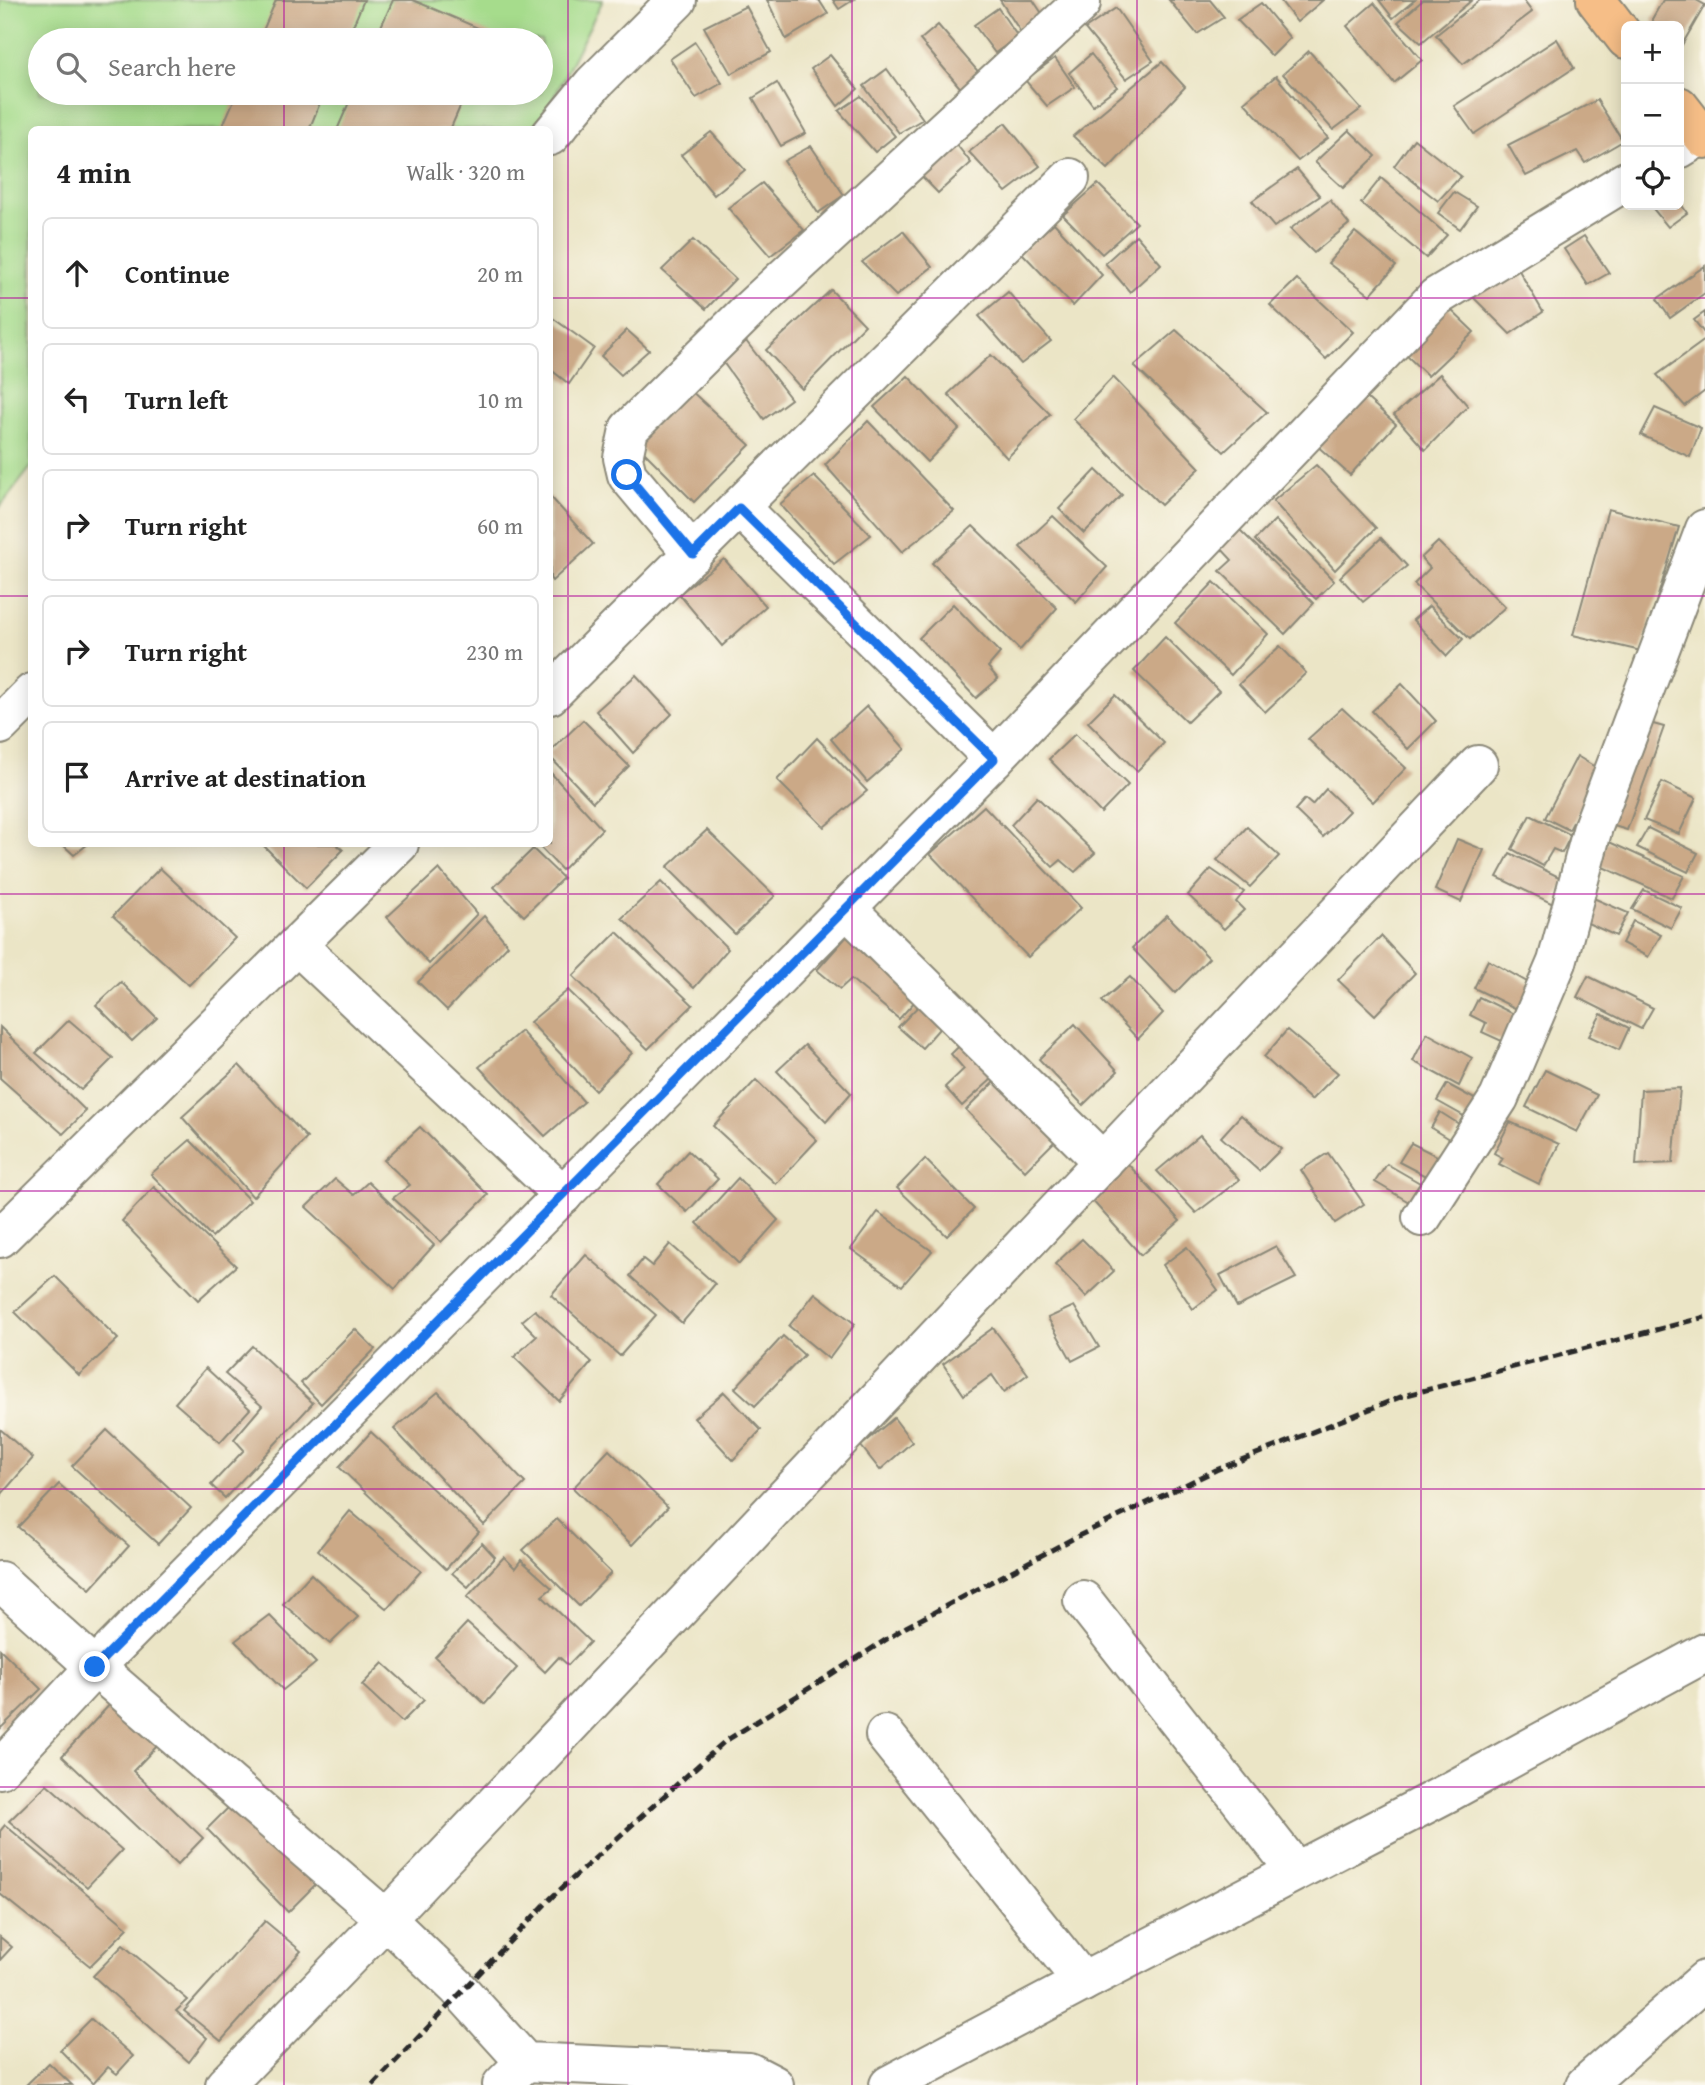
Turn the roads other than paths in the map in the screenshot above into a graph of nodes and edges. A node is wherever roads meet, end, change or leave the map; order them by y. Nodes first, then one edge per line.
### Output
1 (677, 0) edge
2 (1596, 0) edge
3 (1081, 3) dead end
4 (1621, 32) edge
5 (553, 132) edge
6 (1070, 178) dead end
7 (1621, 184) edge
8 (739, 508) junction
9 (1705, 529) edge
10 (693, 554) junction
11 (553, 692) edge
12 (28, 697) edge
13 (0, 725) edge
14 (994, 759) junction
15 (1478, 765) dead end
16 (397, 847) edge
17 (846, 908) junction
18 (297, 945) junction
19 (1103, 1162) junction
20 (563, 1195) junction
21 (1422, 1217) dead end
22 (0, 1238) edge
23 (0, 1581) edge
24 (1083, 1601) dead end
25 (1705, 1653) edge
26 (95, 1667) junction
27 (885, 1735) dead end
28 (0, 1769) edge
29 (1296, 1871) junction
30 (386, 1919) junction
31 (1705, 1980) edge
32 (1083, 1982) junction
33 (514, 2073) edge
34 (225, 2085) edge
35 (774, 2085) edge
36 (890, 2085) edge
37 (1585, 2085) edge

1 - 5 street
2 - 4 main road
3 - 10 street
6 - 8 street
7 - 14 street
8 - 10 street
8 - 14 street
9 - 21 street
10 - 11 street
12 - 13 street
14 - 17 street
15 - 19 street
16 - 18 street
17 - 19 street
17 - 20 street
18 - 20 street
18 - 22 street
19 - 30 street
20 - 26 street
23 - 26 street
24 - 29 street
25 - 29 street
26 - 28 street
26 - 30 street
27 - 32 street
29 - 32 street
30 - 33 street
30 - 34 street
31 - 37 street
32 - 36 street
33 - 35 street

